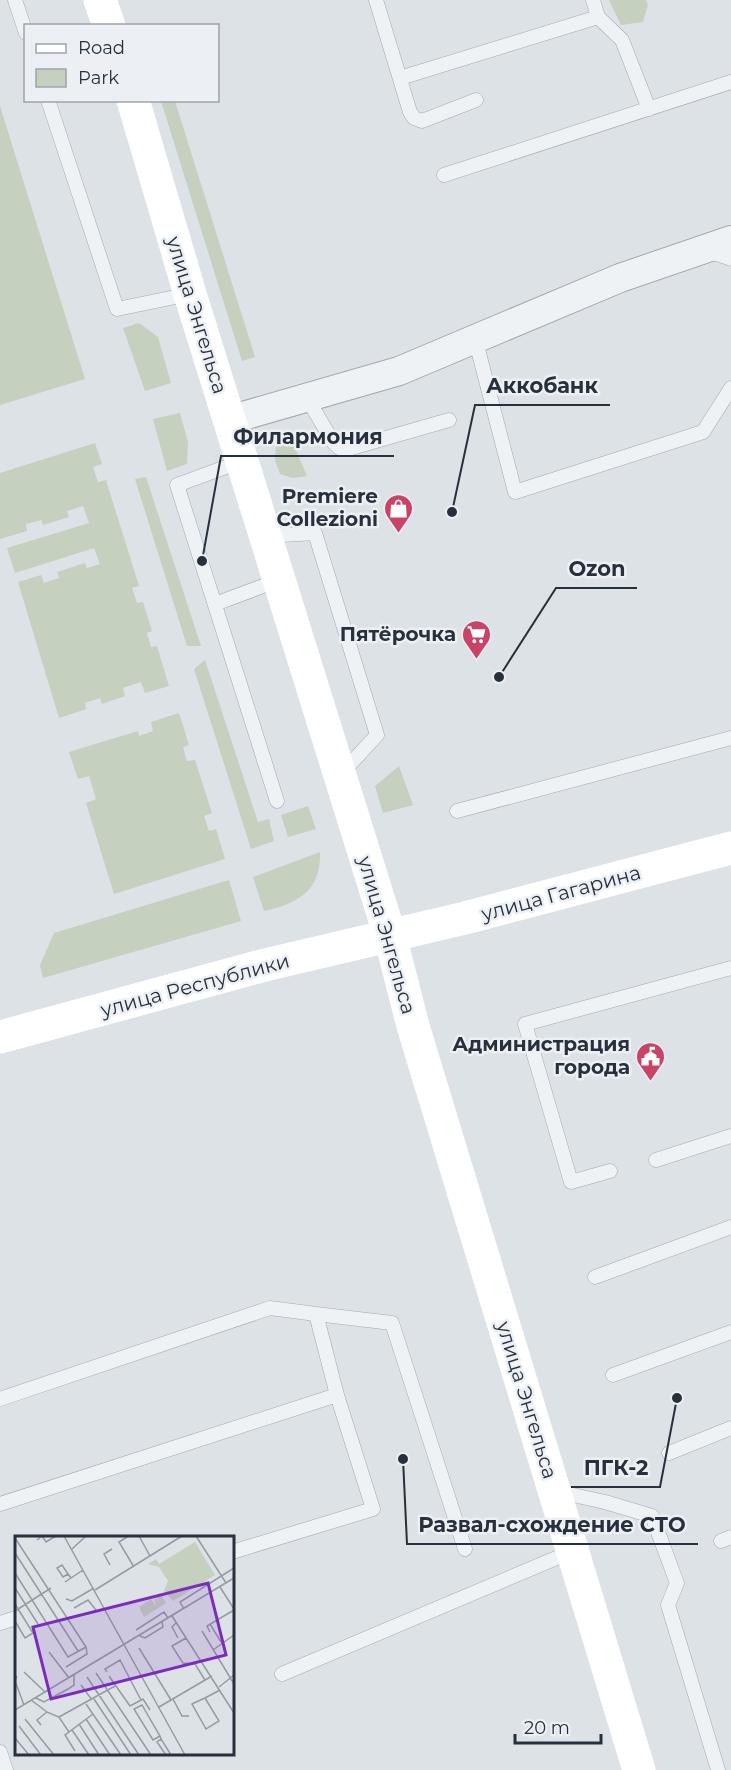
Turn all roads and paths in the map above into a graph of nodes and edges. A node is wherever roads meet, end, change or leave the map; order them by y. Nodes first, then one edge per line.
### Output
1 (15, 0) edge
2 (100, 0) edge
3 (376, 0) edge
4 (593, 0) edge
5 (598, 16) junction
6 (108, 24) edge
7 (24, 27) edge
8 (400, 78) junction
9 (731, 82) edge
10 (476, 100) dead end
11 (49, 102) edge
12 (134, 102) edge
13 (649, 109) junction
14 (444, 175) dead end
15 (731, 240) edge
16 (703, 249) junction
17 (731, 259) edge
18 (190, 294) junction
19 (475, 338) junction
20 (731, 388) edge
21 (307, 398) junction
22 (229, 420) junction
23 (449, 420) dead end
24 (242, 460) junction
25 (265, 536) junction
26 (279, 580) junction
27 (214, 604) junction
28 (731, 738) edge
29 (339, 775) junction
30 (277, 801) dead end
31 (457, 811) dead end
32 (731, 848) edge
33 (390, 936) junction
34 (731, 968) edge
35 (0, 1037) edge
36 (731, 1136) edge
37 (656, 1160) dead end
38 (610, 1172) dead end
39 (731, 1227) edge
40 (595, 1276) dead end
41 (316, 1314) junction
42 (731, 1332) edge
43 (613, 1375) dead end
44 (337, 1395) junction
45 (0, 1399) edge
46 (731, 1428) edge
47 (669, 1453) dead end
48 (555, 1491) junction
49 (0, 1504) edge
50 (465, 1549) dead end
51 (234, 1551) edge
52 (573, 1551) junction
53 (15, 1618) edge
54 (0, 1623) edge
55 (282, 1674) dead end
56 (0, 1752) edge
57 (6, 1770) edge
58 (639, 1770) edge
59 (718, 1770) edge

1 - 7 lane
2 - 6 main road
3 - 8 lane
4 - 5 lane
5 - 8 lane
5 - 13 lane
8 - 10 lane
9 - 13 lane
11 - 18 lane
12 - 18 main road, улица Энгельса
13 - 14 lane
15 - 16 street
16 - 17 lane
16 - 19 street
18 - 22 main road, улица Энгельса
19 - 20 lane
19 - 21 street
21 - 22 street
21 - 23 lane
22 - 24 main road, улица Энгельса
24 - 25 main road, улица Энгельса
24 - 27 lane
25 - 26 main road, улица Энгельса
25 - 29 lane
26 - 27 lane
26 - 29 main road, улица Энгельса
27 - 30 lane
28 - 31 lane
29 - 33 main road, улица Энгельса
32 - 33 main road, улица Гагарина
33 - 35 main road, улица Республики
33 - 48 main road, улица Энгельса
34 - 38 lane
36 - 37 lane
39 - 40 lane
41 - 44 lane
41 - 45 lane
41 - 50 lane
42 - 43 lane
44 - 49 lane
44 - 51 lane
46 - 47 lane
48 - 52 main road, улица Энгельса
48 - 59 lane
52 - 55 lane
52 - 58 main road, улица Энгельса
53 - 54 lane
56 - 57 lane

